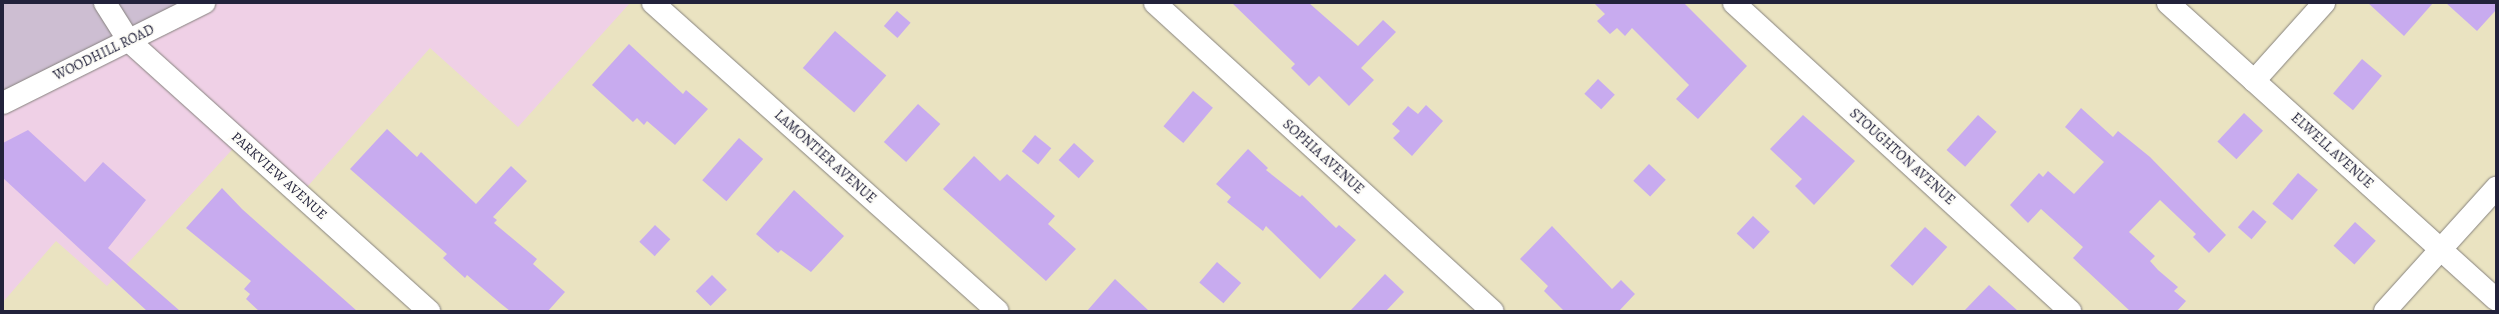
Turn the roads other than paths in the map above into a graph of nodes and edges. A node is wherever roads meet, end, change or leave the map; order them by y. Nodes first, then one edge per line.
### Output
1 (105, 3) edge
2 (204, 3) edge
3 (653, 3) edge
4 (1155, 3) edge
5 (1734, 3) edge
6 (2168, 3) edge
7 (2324, 3) edge
8 (129, 41) junction
9 (2254, 81) junction
10 (3, 103) edge
11 (2496, 188) edge
12 (2441, 249) junction
13 (2496, 298) edge
14 (428, 311) edge
15 (997, 311) edge
16 (1492, 311) edge
17 (2070, 311) edge
18 (2385, 311) edge

1 - 8 street, PARKVIEW AVENUE
2 - 8 street, WOODHILL ROAD
3 - 15 street, LAMONTIER AVENUE
4 - 16 street, SOPHIA AVENUE
5 - 17 street, STOUGHTON AVENUE
6 - 9 street, ELWELL AVENUE
7 - 9 street
8 - 10 street, WOODHILL ROAD
8 - 14 street, PARKVIEW AVENUE
9 - 12 street, ELWELL AVENUE
11 - 12 street
12 - 13 street, ELWELL AVENUE
12 - 18 street

